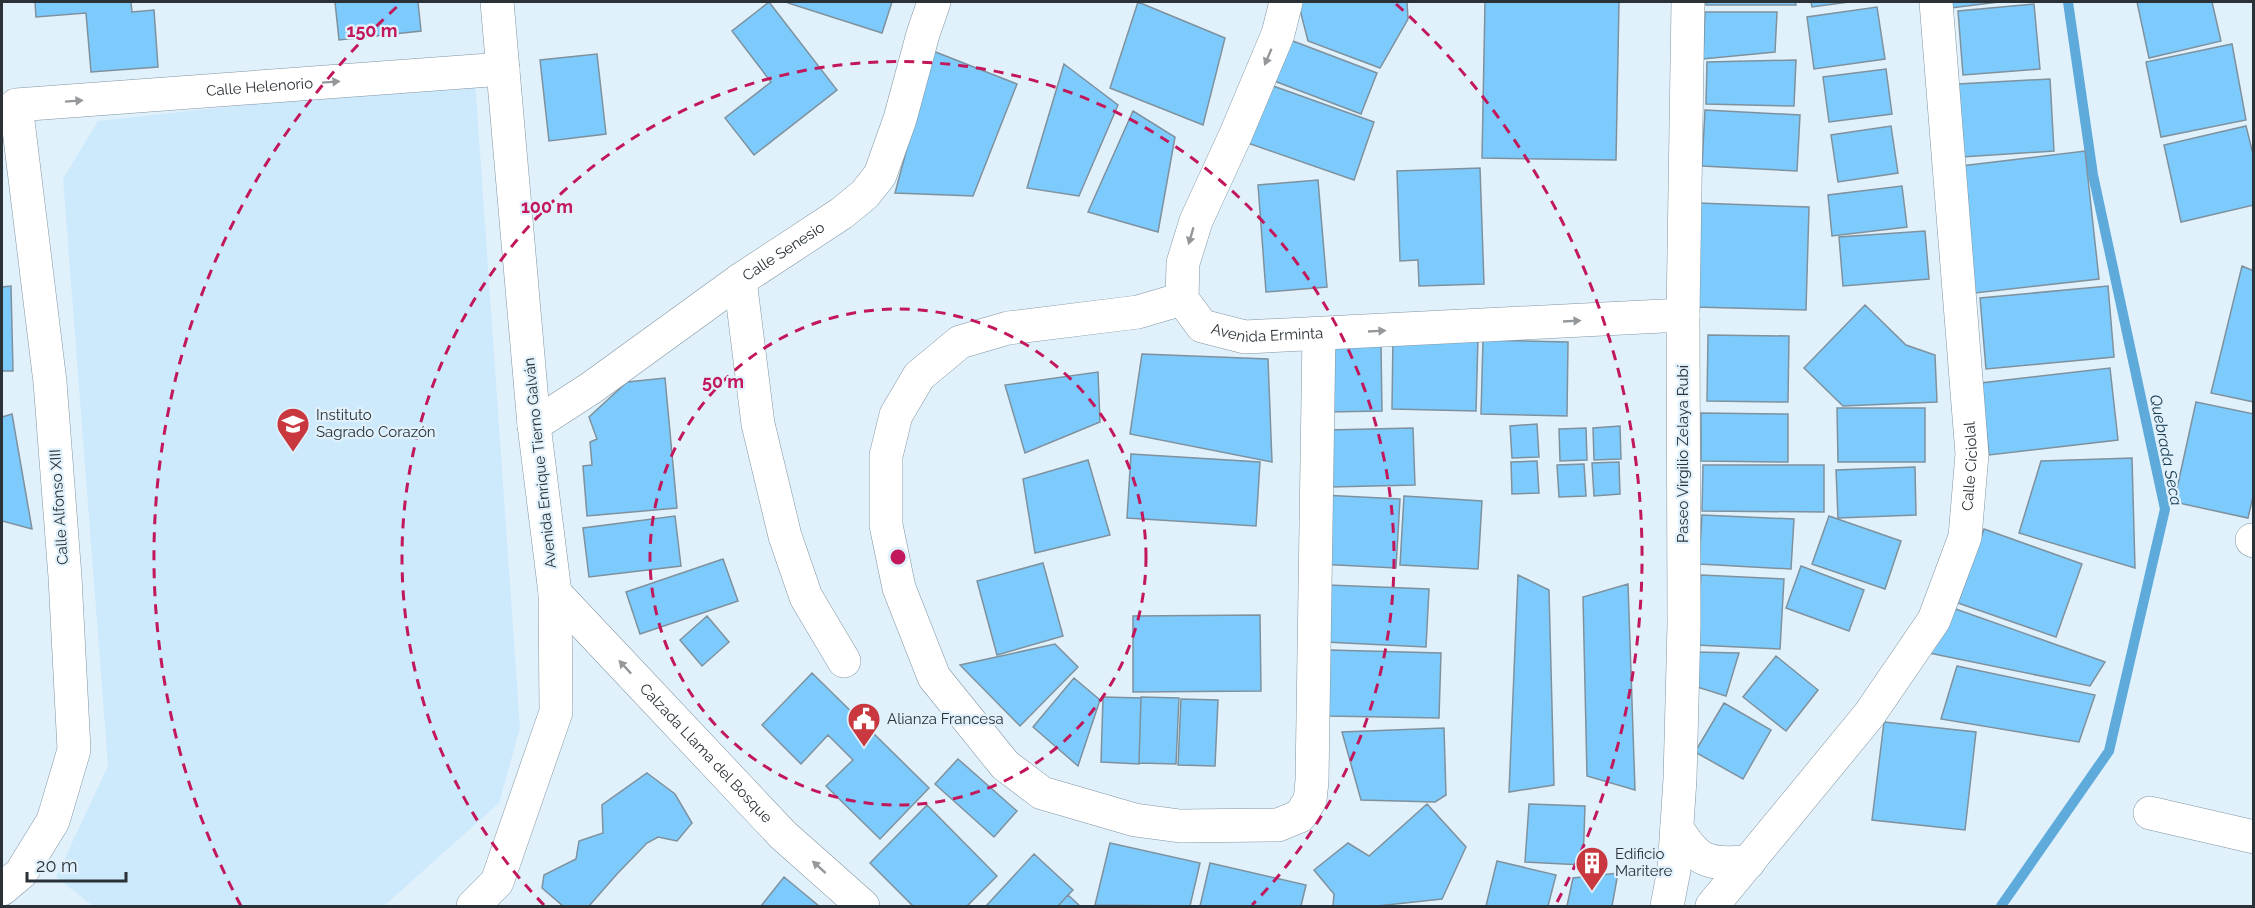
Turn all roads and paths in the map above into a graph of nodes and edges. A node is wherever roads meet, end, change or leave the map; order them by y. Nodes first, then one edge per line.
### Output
1 (496, 2) edge
2 (934, 2) edge
3 (1286, 2) edge
4 (1688, 2) edge
5 (1936, 2) edge
6 (503, 69) junction
7 (16, 105) joint
8 (740, 280) junction
9 (1182, 299) junction
10 (1683, 315) junction
11 (1319, 334) junction
12 (534, 425) junction
13 (555, 594) junction
14 (844, 661) dead end
15 (2150, 813) dead end
16 (1677, 828) junction
17 (2253, 837) edge
18 (1749, 862) junction
19 (2, 889) edge
20 (473, 906) edge
21 (862, 906) edge
22 (1667, 906) edge
23 (1712, 906) edge

1 - 6 street, Avenida Enrique Tierno Galván
2 - 8 street, Calle Senesio
3 -> 9 street
4 - 10 street, Paseo Virgilio Zelaya Rubí
5 - 18 street, Calle Ciciolal
7 -> 6 street, Calle Helenorio
6 - 12 street, Avenida Enrique Tierno Galván
7 - 19 street, Calle Alfonso XIII
8 - 12 street, Calle Senesio
8 - 14 street
9 - 11 street, Avenida Erminta
9 - 11 street
11 -> 10 street, Avenida Erminta
10 - 16 street, Paseo Virgilio Zelaya Rubí
12 - 13 street, Avenida Enrique Tierno Galván
13 - 20 street, Avenida Enrique Tierno Galván
21 -> 13 street, Calzada Llama del Bosque
15 - 17 street
16 - 18 street
16 - 22 street, Paseo Virgilio Zelaya Rubí
18 - 23 street, Calle Ciciolal

